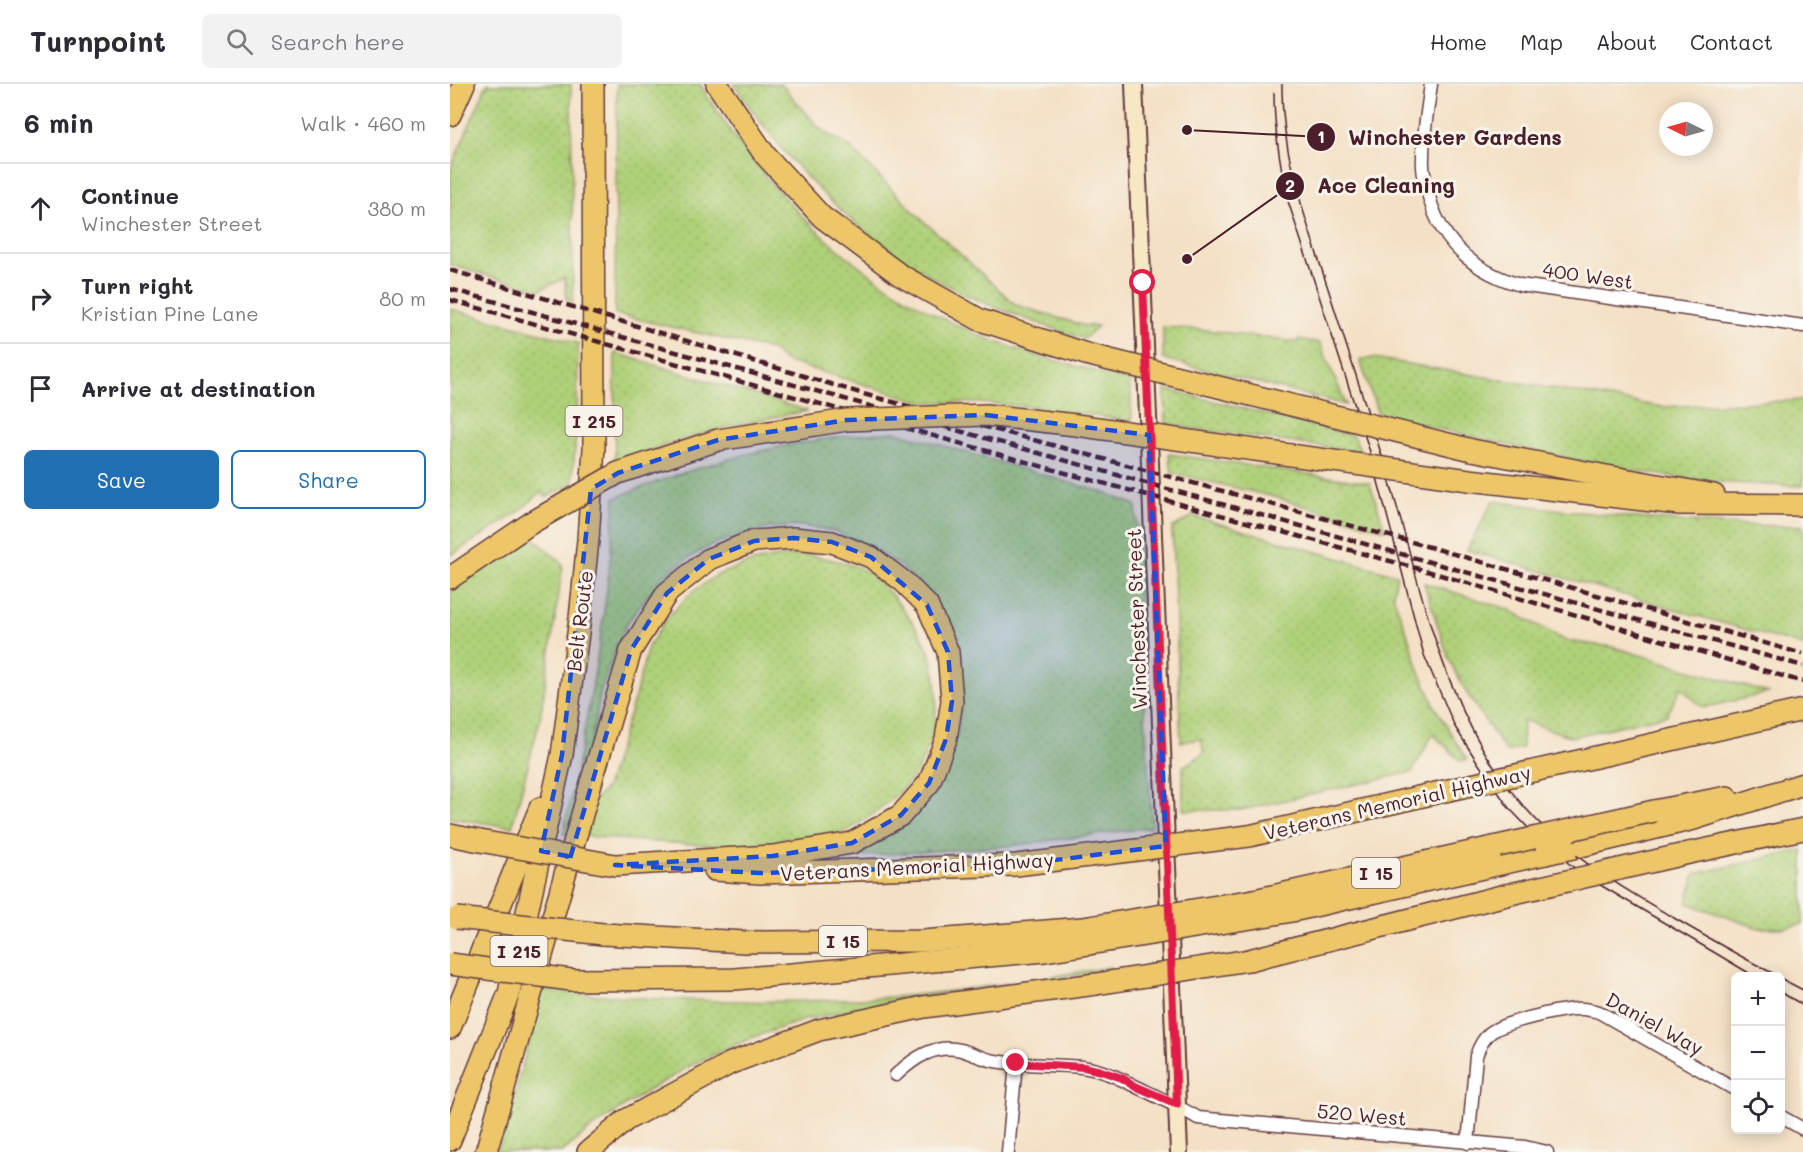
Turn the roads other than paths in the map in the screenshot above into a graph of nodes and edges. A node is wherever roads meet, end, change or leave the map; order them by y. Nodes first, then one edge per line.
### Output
1 (464, 84) edge
2 (593, 84) edge
3 (717, 84) edge
4 (1134, 84) edge
5 (1431, 84) edge
6 (450, 115) edge
7 (1803, 326) edge
8 (1803, 505) edge
9 (1780, 506) junction
10 (450, 578) edge
11 (1803, 710) edge
12 (562, 755) junction
13 (1803, 783) edge
14 (1803, 829) edge
15 (450, 835) edge
16 (615, 865) junction
17 (1253, 909) junction
18 (454, 917) edge
19 (1086, 936) junction
20 (450, 964) edge
21 (450, 1028) edge
22 (1016, 1063) junction
23 (896, 1075) dead end
24 (1731, 1087) edge
25 (1177, 1104) junction
26 (1785, 1119) edge
27 (1803, 1129) edge
28 (450, 1140) edge
29 (1468, 1143) junction
30 (486, 1152) edge
31 (588, 1152) edge
32 (1008, 1152) edge
33 (1179, 1152) edge
34 (1547, 1152) edge

1 - 6 highway
2 - 12 highway, Belt Route / I 215
3 - 9 highway, bridge
4 - 25 main road, Winchester Street
5 - 7 street, 400 West
8 - 9 highway
9 - 10 highway, bridge
11 - 16 highway, Veterans Memorial Highway, bridge
12 - 21 highway
12 - 28 highway, Belt Route / I 215
13 - 17 highway, I 15, bridge
13 - 17 highway, bridge
14 - 31 highway, bridge
15 - 16 highway, Veterans Memorial Highway, bridge
16 - 30 highway
17 - 19 highway, I 15, bridge
18 - 19 highway, I 15, bridge
19 - 20 highway, bridge
22 - 23 street, 520 West
22 - 25 street, 520 West
22 - 32 street
24 - 29 street, Daniel Way
25 - 29 street, 520 West
25 - 33 main road, Winchester Street
26 - 27 street
29 - 34 street, 520 West

